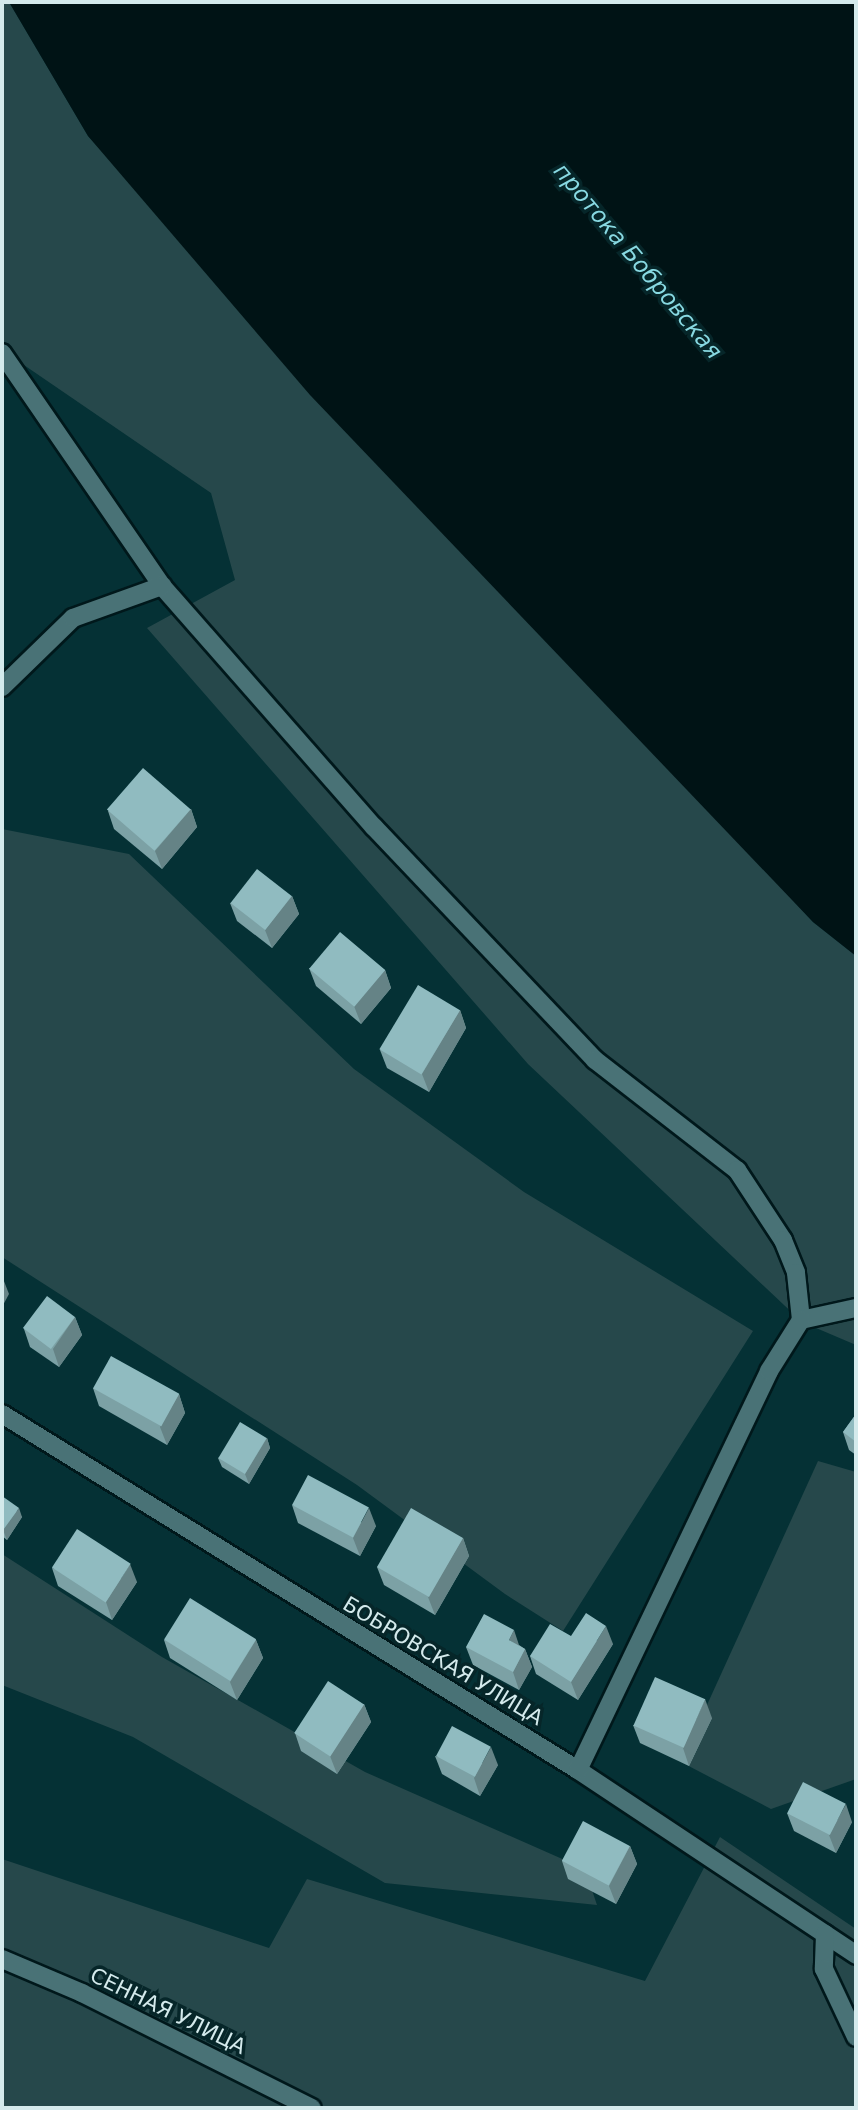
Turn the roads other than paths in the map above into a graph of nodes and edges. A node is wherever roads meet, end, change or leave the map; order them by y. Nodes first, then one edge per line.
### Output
1 (2, 353) edge
2 (162, 586) junction
3 (2, 687) edge
4 (856, 1308) edge
5 (801, 1320) junction
6 (2, 1415) edge
7 (578, 1770) junction
8 (825, 1934) junction
9 (856, 1955) edge
10 (2, 1959) edge
11 (856, 2037) edge
12 (312, 2108) edge

1 - 2 street
2 - 3 street
2 - 5 street
4 - 5 street
5 - 7 street
6 - 7 street, БОБРОВСКАЯ УЛИЦА
7 - 8 street, БОБРОВСКАЯ УЛИЦА
8 - 9 street, БОБРОВСКАЯ УЛИЦА
8 - 11 street
10 - 12 street, СЕННАЯ УЛИЦА

